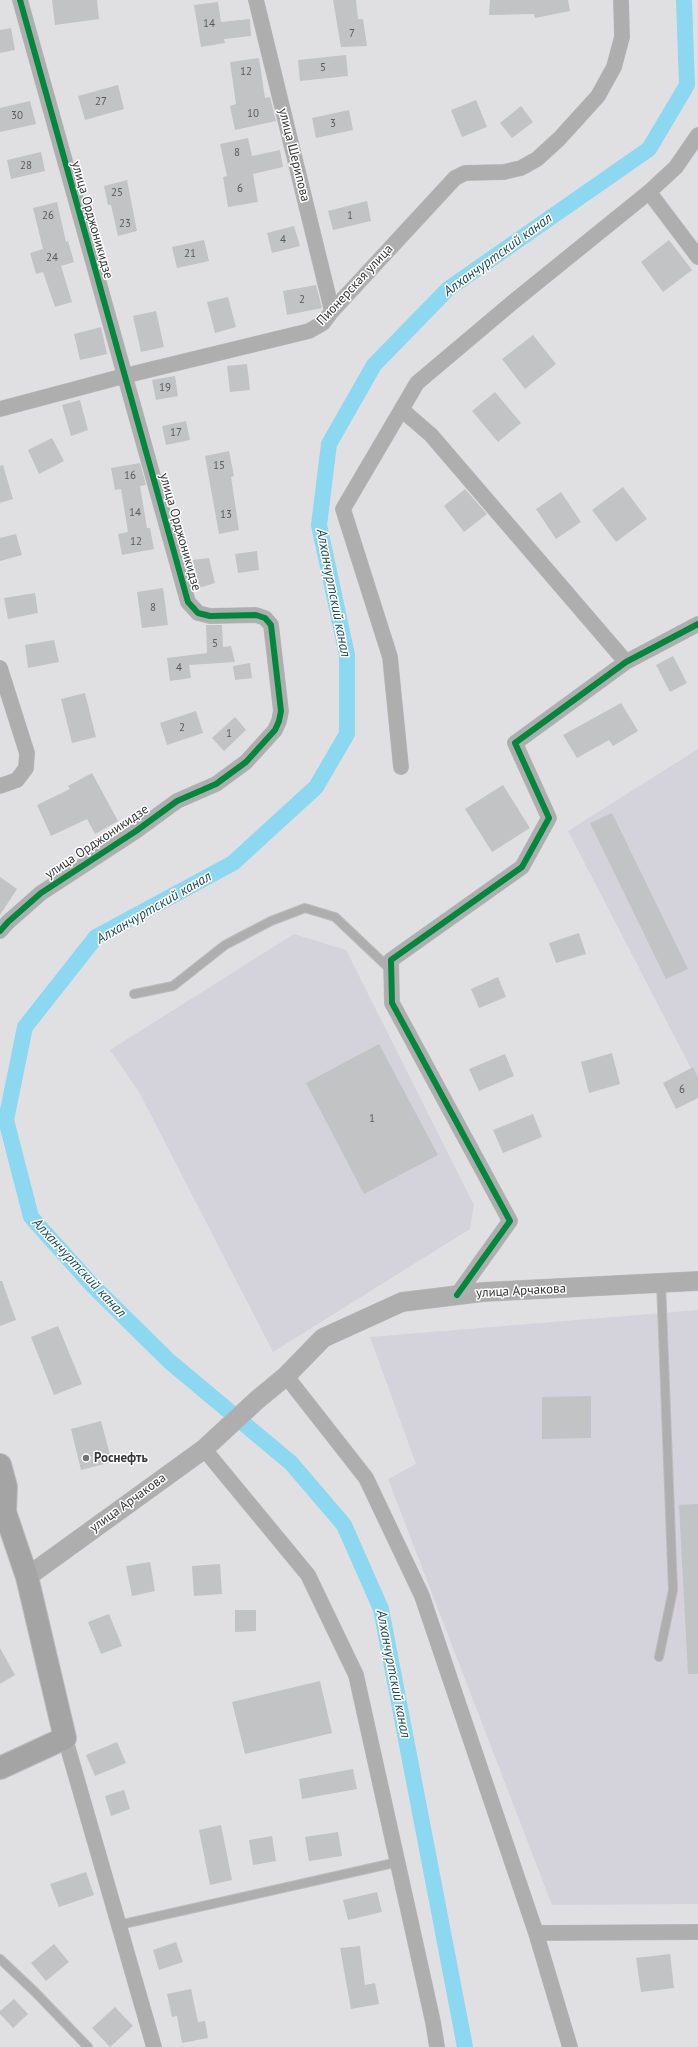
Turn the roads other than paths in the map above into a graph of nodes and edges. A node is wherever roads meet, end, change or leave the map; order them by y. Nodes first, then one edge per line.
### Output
1 (20, 0) edge
2 (256, 0) edge
3 (622, 0) edge
4 (698, 135) edge
5 (649, 192) junction
6 (698, 257) edge
7 (332, 311) junction
8 (124, 376) junction
9 (0, 409) edge
10 (402, 410) junction
11 (698, 624) edge
12 (626, 662) junction
13 (0, 668) edge
14 (401, 767) dead end
15 (0, 786) edge
16 (0, 931) edge
17 (391, 970) junction
18 (134, 994) dead end
19 (698, 1281) edge
20 (661, 1283) junction
21 (457, 1295) junction
22 (286, 1376) junction
23 (204, 1448) junction
24 (0, 1465) edge
25 (3, 1510) edge
26 (6, 1535) edge
27 (27, 1577) junction
28 (659, 1657) dead end
29 (65, 1738) junction
30 (0, 1768) edge
31 (398, 1862) junction
32 (119, 1925) junction
33 (698, 1932) edge
34 (536, 1933) junction
35 (0, 1959) edge
36 (88, 2047) edge
37 (154, 2047) edge
38 (437, 2047) edge
39 (570, 2047) edge

1 - 8 street, улица Орджоникидзе
2 - 7 street, улица Шерипова
3 - 7 street, Пионерская улица
4 - 5 street
5 - 6 street
5 - 10 street
7 - 8 street, Пионерская улица
8 - 9 street, Пионерская улица
8 - 16 street, улица Орджоникидзе
10 - 12 street
10 - 14 street
11 - 12 street
12 - 17 street
13 - 15 street
17 - 18 lane
17 - 21 street
19 - 20 street, улица Арчакова
20 - 21 street, улица Арчакова
20 - 28 lane
21 - 22 street, улица Арчакова
22 - 23 street, улица Арчакова
22 - 34 street
23 - 27 street, улица Арчакова
23 - 31 street
24 - 25 main road
25 - 26 main road
26 - 27 main road
27 - 29 main road
29 - 30 main road
29 - 32 street
31 - 32 lane
31 - 38 street
32 - 37 street
33 - 34 street
34 - 39 street
35 - 36 lane

